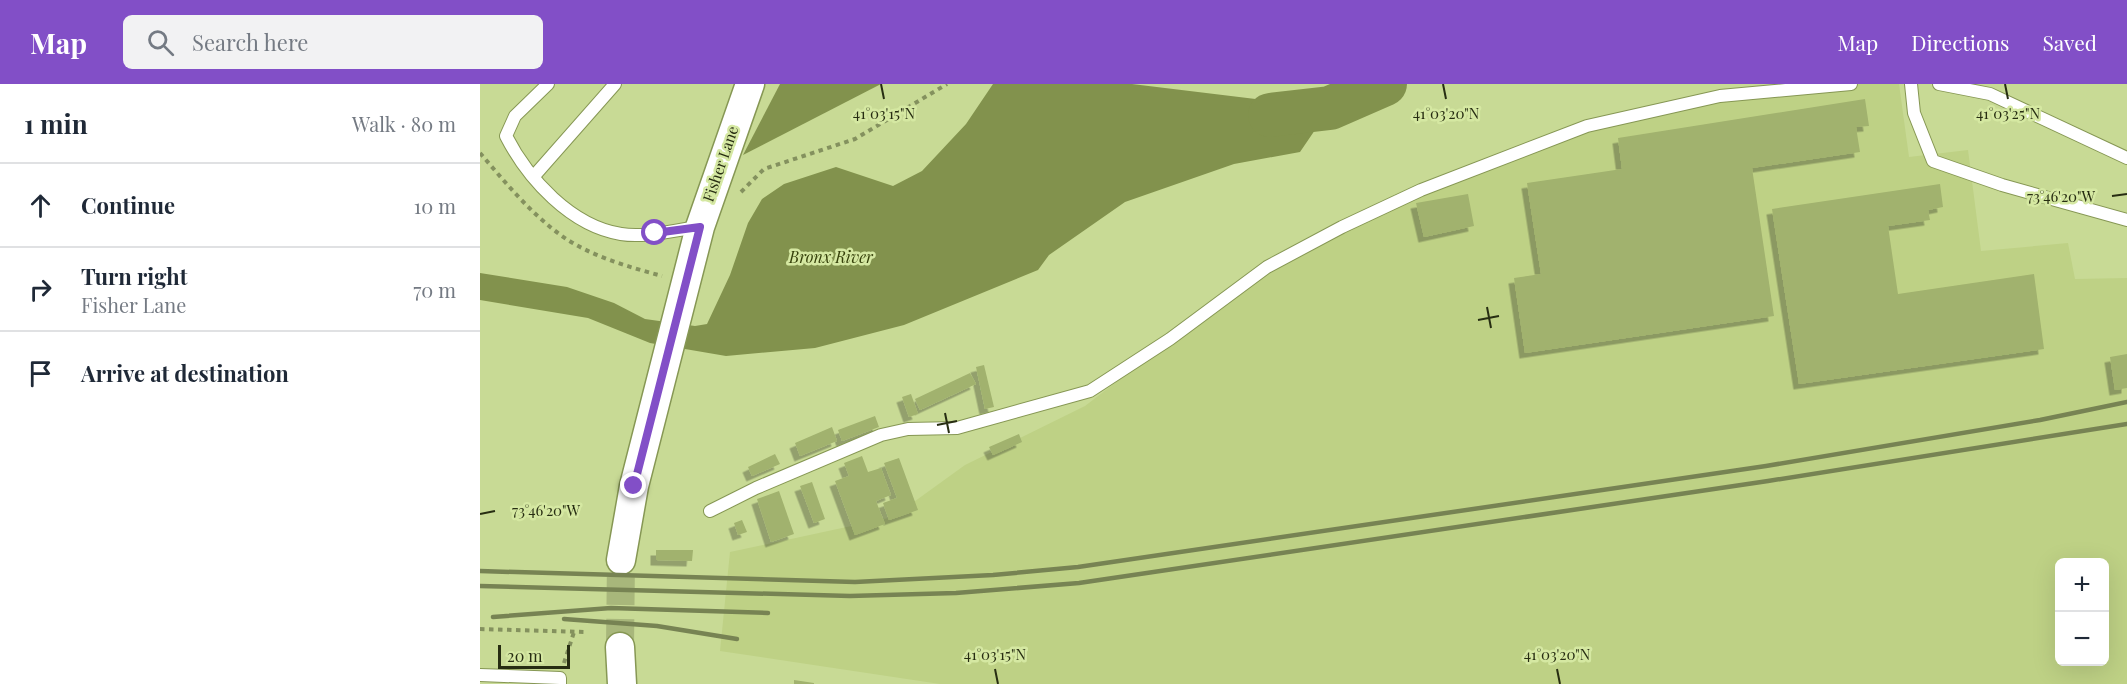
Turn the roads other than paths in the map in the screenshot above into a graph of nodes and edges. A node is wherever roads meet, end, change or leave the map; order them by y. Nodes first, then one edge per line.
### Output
1 (548, 84) edge
2 (615, 84) edge
3 (750, 84) edge
4 (1851, 84) edge
5 (1911, 84) edge
6 (1939, 84) edge
7 (2127, 158) edge
8 (534, 176) junction
9 (2127, 220) edge
10 (700, 227) junction
11 (710, 511) dead end
12 (621, 560) tunnel mouth
13 (620, 647) tunnel mouth
14 (480, 675) edge
15 (560, 681) edge
16 (622, 684) edge

1 - 8 lane
2 - 8 lane
3 - 10 street, Fisher Lane
4 - 11 lane
5 - 9 lane
6 - 7 lane
8 - 10 lane
10 - 12 street, Fisher Lane
13 - 16 street
14 - 15 lane

